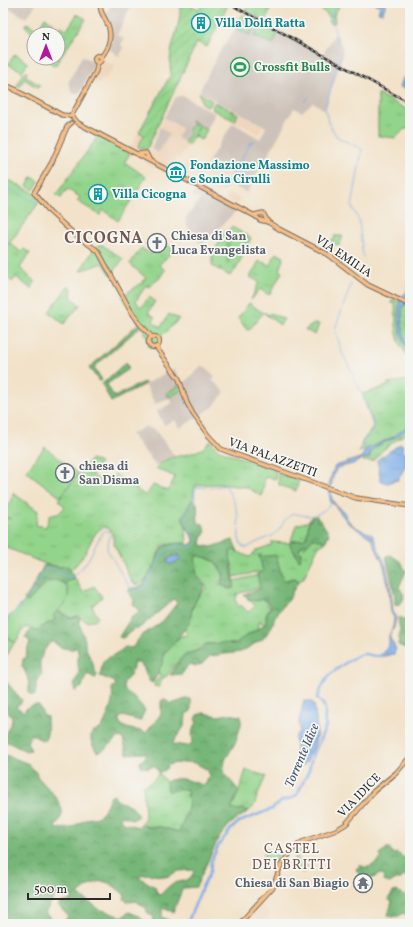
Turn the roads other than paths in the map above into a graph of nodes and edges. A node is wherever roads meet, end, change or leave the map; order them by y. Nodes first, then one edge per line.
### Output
1 (101, 3) edge
2 (3, 84) edge
3 (71, 118) junction
4 (259, 216) junction
5 (264, 219) junction
6 (410, 305) edge
7 (150, 338) junction
8 (158, 347) junction
9 (410, 506) edge
10 (410, 757) edge
11 (239, 924) edge

1 - 3 main road
2 - 3 main road
3 - 4 main road
3 - 7 main road, VIA PALAZZETTI
4 - 5 main road
4 - 5 main road
5 - 6 main road, VIA EMILIA
7 - 8 main road, VIA PALAZZETTI
7 - 8 main road, VIA PALAZZETTI
8 - 9 main road, VIA PALAZZETTI
10 - 11 main road, VIA IDICE

